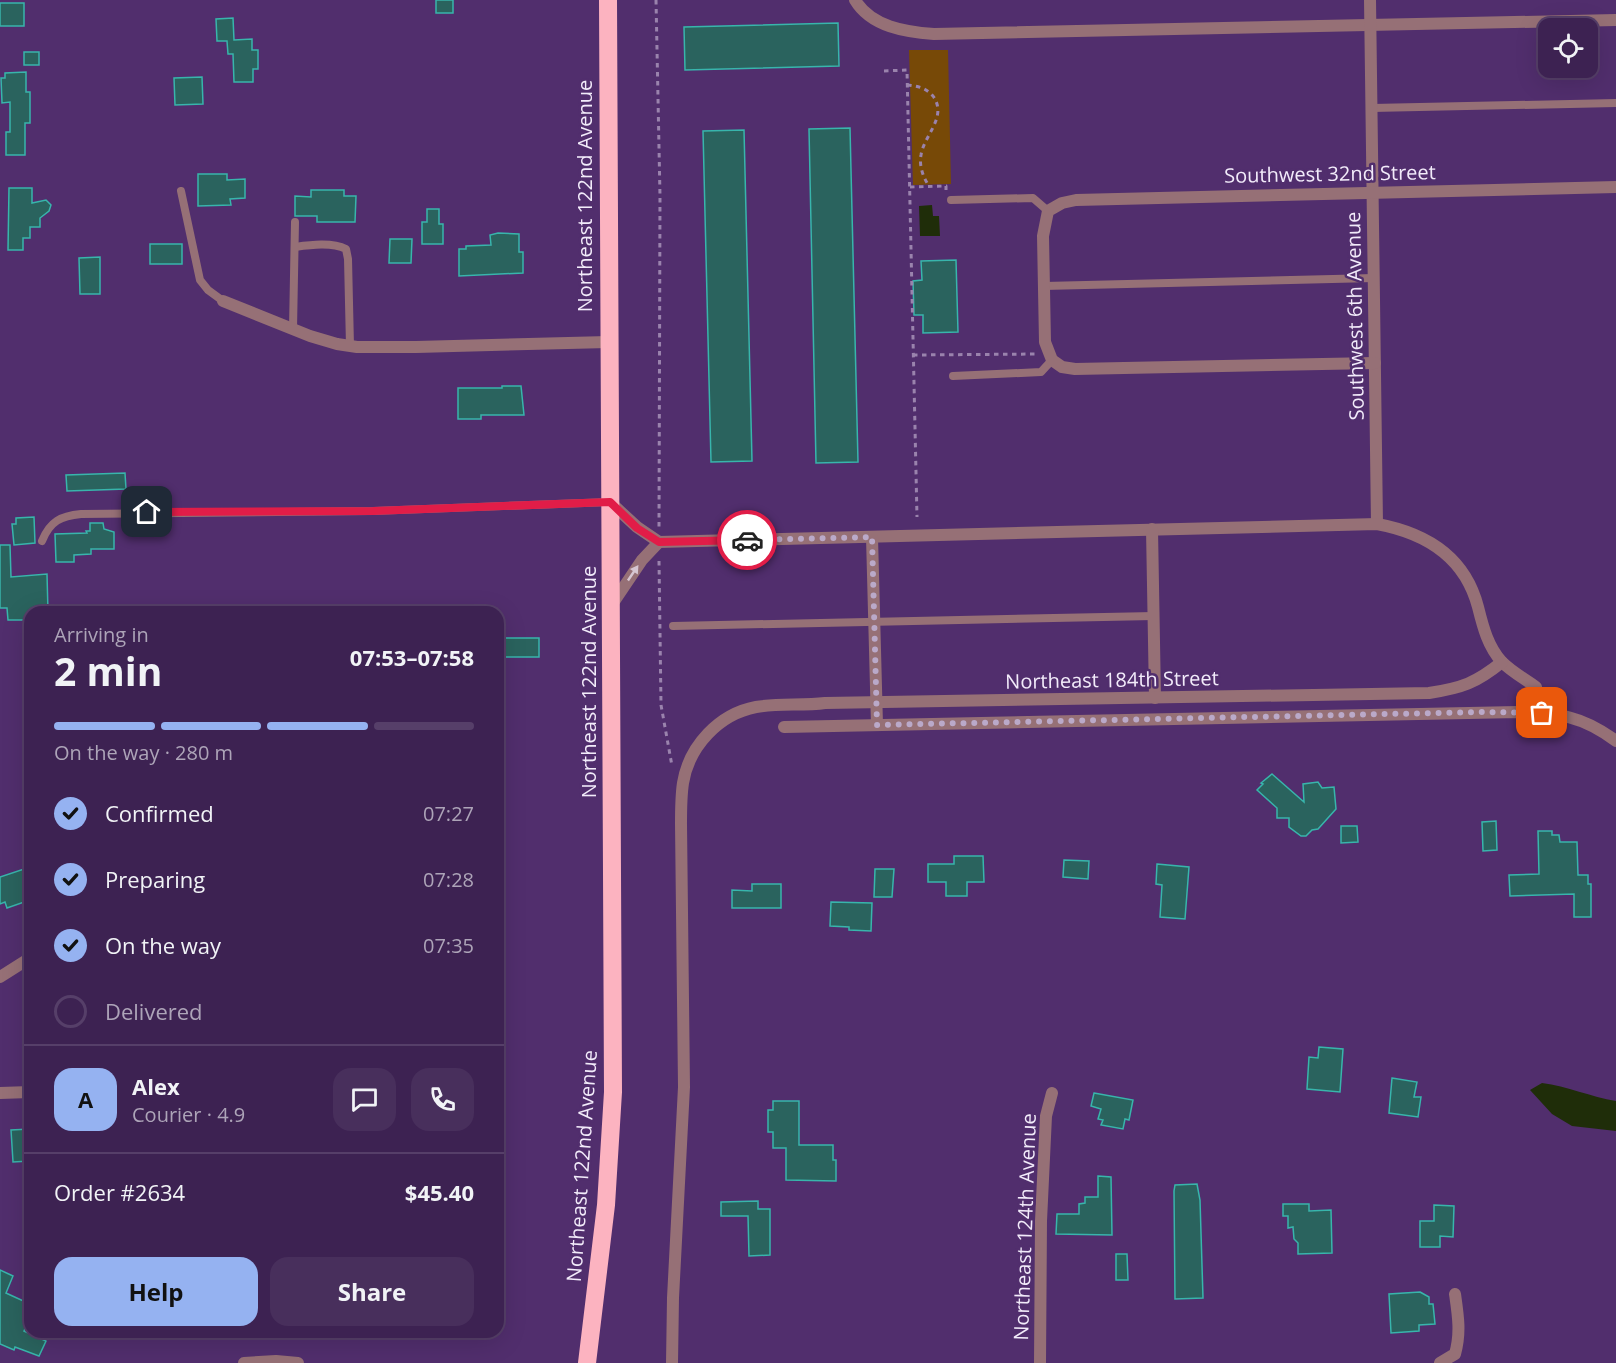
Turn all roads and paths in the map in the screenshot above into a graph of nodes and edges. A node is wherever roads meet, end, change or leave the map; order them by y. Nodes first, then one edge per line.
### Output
1 (608, 0) edge
2 (656, 0) edge
3 (855, 0) edge
4 (1370, 0) edge
5 (1616, 20) edge
6 (1371, 24) junction
7 (884, 71) dead end
8 (908, 85) junction
9 (1616, 103) edge
10 (1372, 108) junction
11 (929, 186) dead end
12 (1616, 187) edge
13 (181, 191) dead end
14 (1373, 193) junction
15 (951, 200) dead end
16 (1048, 211) junction
17 (295, 222) dead end
18 (295, 247) junction
19 (1374, 278) junction
20 (1044, 286) junction
21 (223, 301) joint
22 (293, 330) junction
23 (608, 342) junction
24 (350, 346) junction
25 (913, 356) junction
26 (1052, 360) junction
27 (1375, 363) junction
28 (954, 376) dead end
29 (610, 502) junction
30 (916, 517) dead end
31 (1377, 524) junction
32 (1152, 530) junction
33 (872, 537) junction
34 (42, 541) dead end
35 (659, 542) junction
36 (611, 607) junction
37 (1154, 616) junction
38 (874, 622) junction
39 (673, 626) dead end
40 (1502, 662) junction
41 (1536, 687) dead end
42 (1155, 698) junction
43 (876, 702) junction
44 (877, 725) junction
45 (784, 727) dead end
46 (1616, 741) edge
47 (673, 770) dead end
48 (24, 962) edge
49 (0, 977) edge
50 (24, 1092) edge
51 (0, 1093) edge
52 (1052, 1093) dead end
53 (1455, 1294) dead end
54 (244, 1363) edge
55 (298, 1363) edge
56 (588, 1363) edge
57 (672, 1363) edge
58 (1040, 1363) edge
59 (1440, 1363) edge

1 - 23 highway, Northeast 122nd Avenue
2 - 35 path
3 - 6 street
4 - 6 street, Southwest 6th Avenue
5 - 6 street
6 - 10 street, Southwest 6th Avenue
7 - 8 path
8 - 11 path
8 - 25 path
9 - 10 lane
10 - 14 street, Southwest 6th Avenue
12 - 14 street, Southwest 32nd Street
13 - 21 lane
14 - 16 street, Southwest 32nd Street
14 - 19 street, Southwest 6th Avenue
15 - 16 lane
16 - 20 street
17 - 18 lane
18 - 22 lane
18 - 24 lane
19 - 20 lane
19 - 27 street, Southwest 6th Avenue
20 - 26 street
21 - 22 street
22 - 24 street
23 - 24 street
23 - 29 highway, Northeast 122nd Avenue
25 - 26 path
25 - 30 path
26 - 27 street
26 - 28 lane
27 - 31 street, Southwest 6th Avenue
29 - 34 lane
29 - 35 street
29 - 36 highway, Northeast 122nd Avenue
31 - 32 street
31 - 40 street
32 - 33 street
32 - 37 street
33 - 35 street
33 - 38 street
36 -> 35 street
35 - 47 path
36 - 56 highway, Northeast 122nd Avenue
37 - 38 lane
37 - 42 street
38 - 39 lane
38 - 43 street
40 - 41 street
40 - 42 street, Northeast 184th Street
42 - 43 street, Northeast 184th Street
43 - 44 street
43 - 57 street, Northeast 184th Street
44 - 45 street, Northeast 184th Street
44 - 46 street, Northeast 184th Street
48 - 49 street
50 - 51 street
52 - 58 street, Northeast 124th Avenue
53 - 59 street
54 - 55 street

